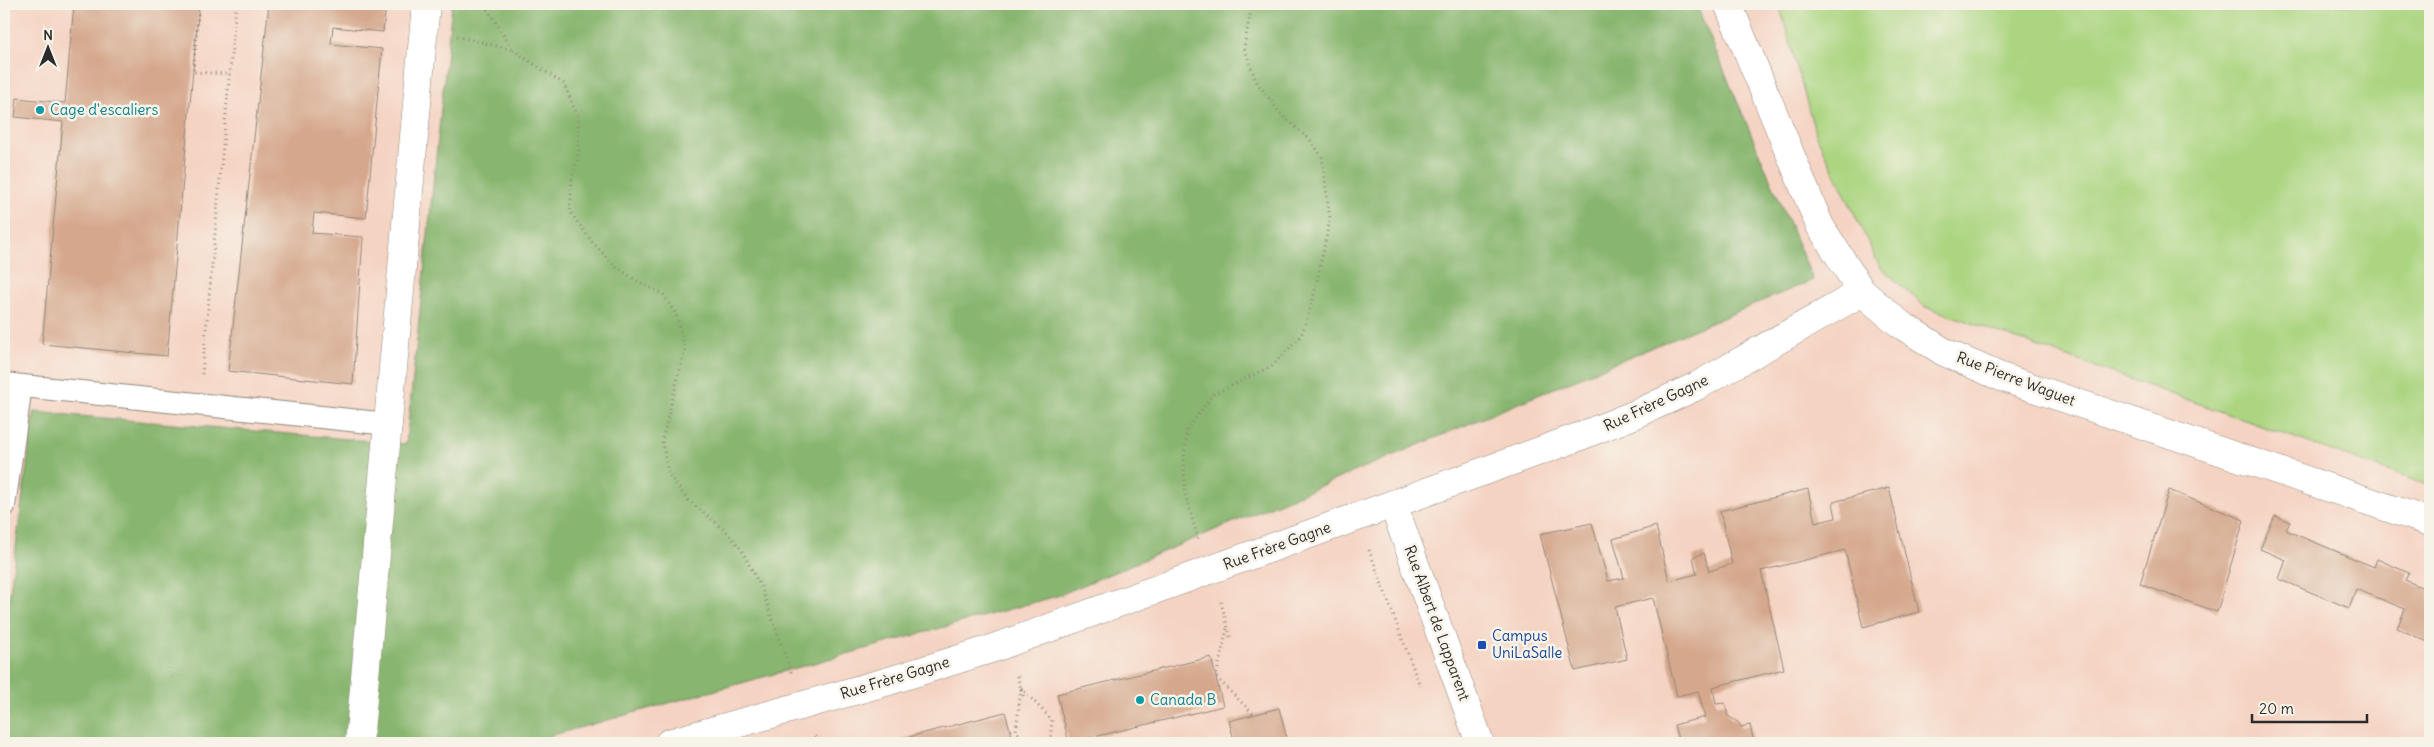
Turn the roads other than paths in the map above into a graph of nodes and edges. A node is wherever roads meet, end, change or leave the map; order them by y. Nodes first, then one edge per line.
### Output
1 (1728, 4) edge
2 (424, 16) edge
3 (1862, 292) junction
4 (12, 385) edge
5 (388, 424) junction
6 (1393, 504) junction
7 (4, 506) edge
8 (2430, 522) edge
9 (359, 743) edge
10 (670, 743) edge
11 (1480, 743) edge

1 - 3 street, Rue Pierre Waguet
2 - 5 street
3 - 6 street, Rue Frère Gagne
3 - 8 street, Rue Pierre Waguet
4 - 5 lane
4 - 7 lane
5 - 9 street
6 - 10 street, Rue Frère Gagne
6 - 11 street, Rue Albert de Lapparent

